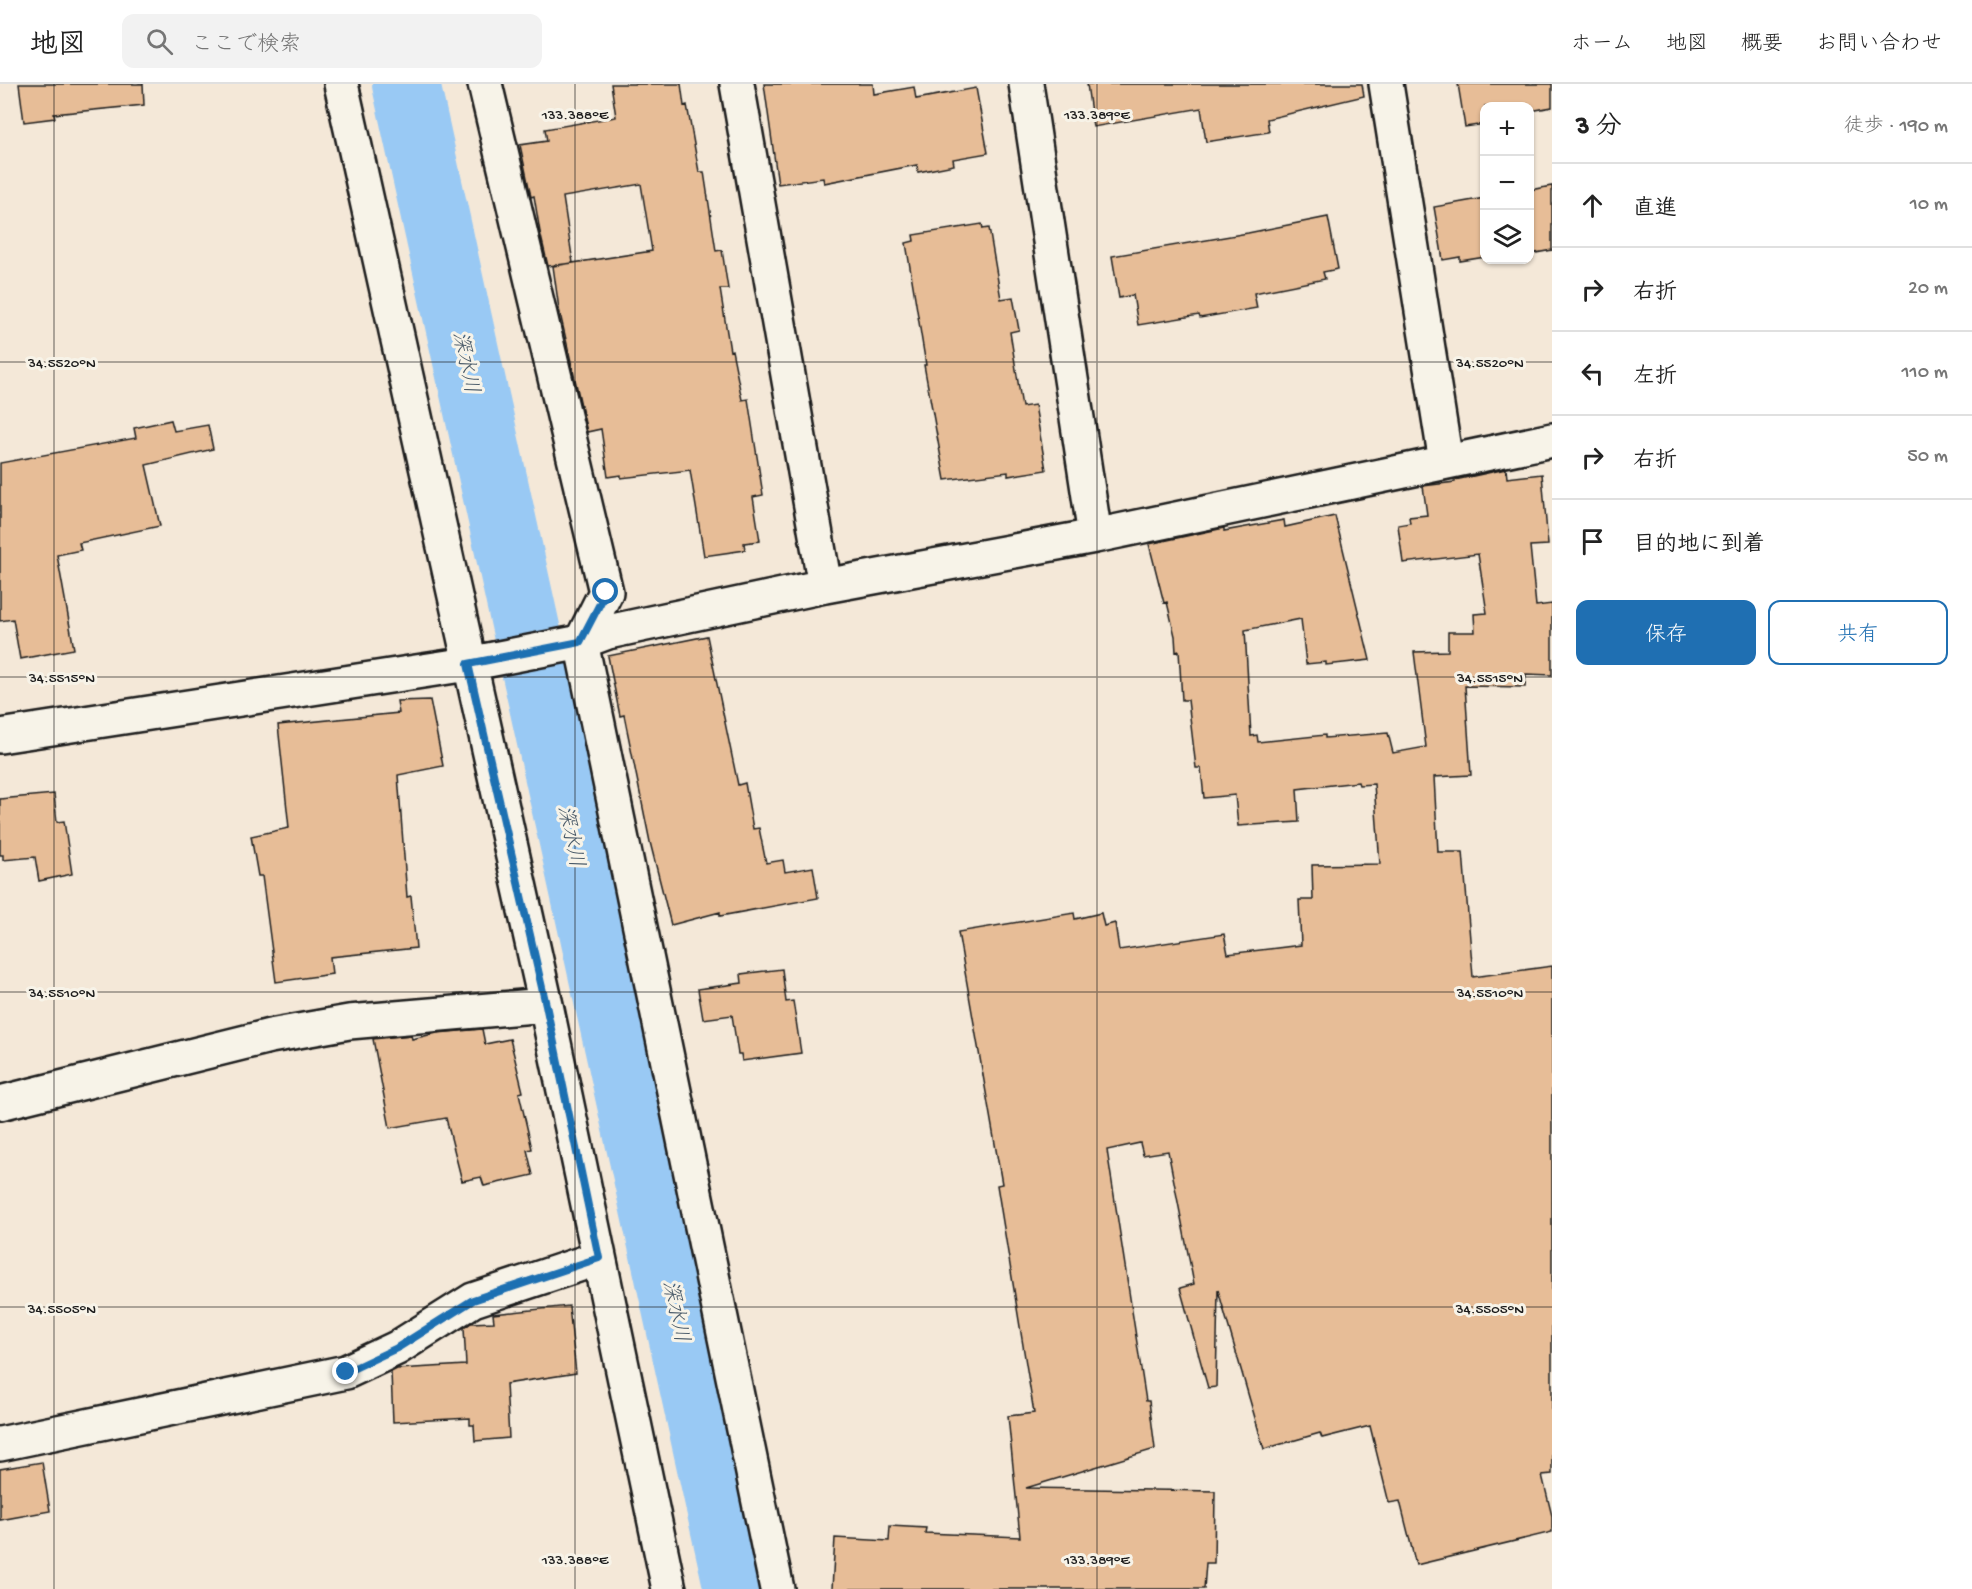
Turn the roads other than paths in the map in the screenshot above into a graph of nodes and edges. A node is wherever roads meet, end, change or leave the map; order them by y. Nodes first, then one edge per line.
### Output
1 (341, 84) edge
2 (485, 84) edge
3 (737, 84) edge
4 (1026, 84) edge
5 (1386, 84) edge
6 (1552, 440) edge
7 (1446, 462) junction
8 (1095, 536) junction
9 (825, 586) junction
10 (580, 642) junction
11 (468, 664) junction
12 (0, 736) edge
13 (546, 1005) junction
14 (0, 1103) edge
15 (599, 1258) junction
16 (0, 1444) edge
17 (669, 1589) edge
18 (777, 1589) edge

1 - 11 street
2 - 10 street
3 - 9 street
4 - 8 street
5 - 7 street
6 - 7 street
7 - 8 street
8 - 9 street
9 - 10 street
10 - 11 street
10 - 18 street
11 - 12 street
11 - 13 street
13 - 14 street
13 - 15 street
15 - 16 street
15 - 17 street

